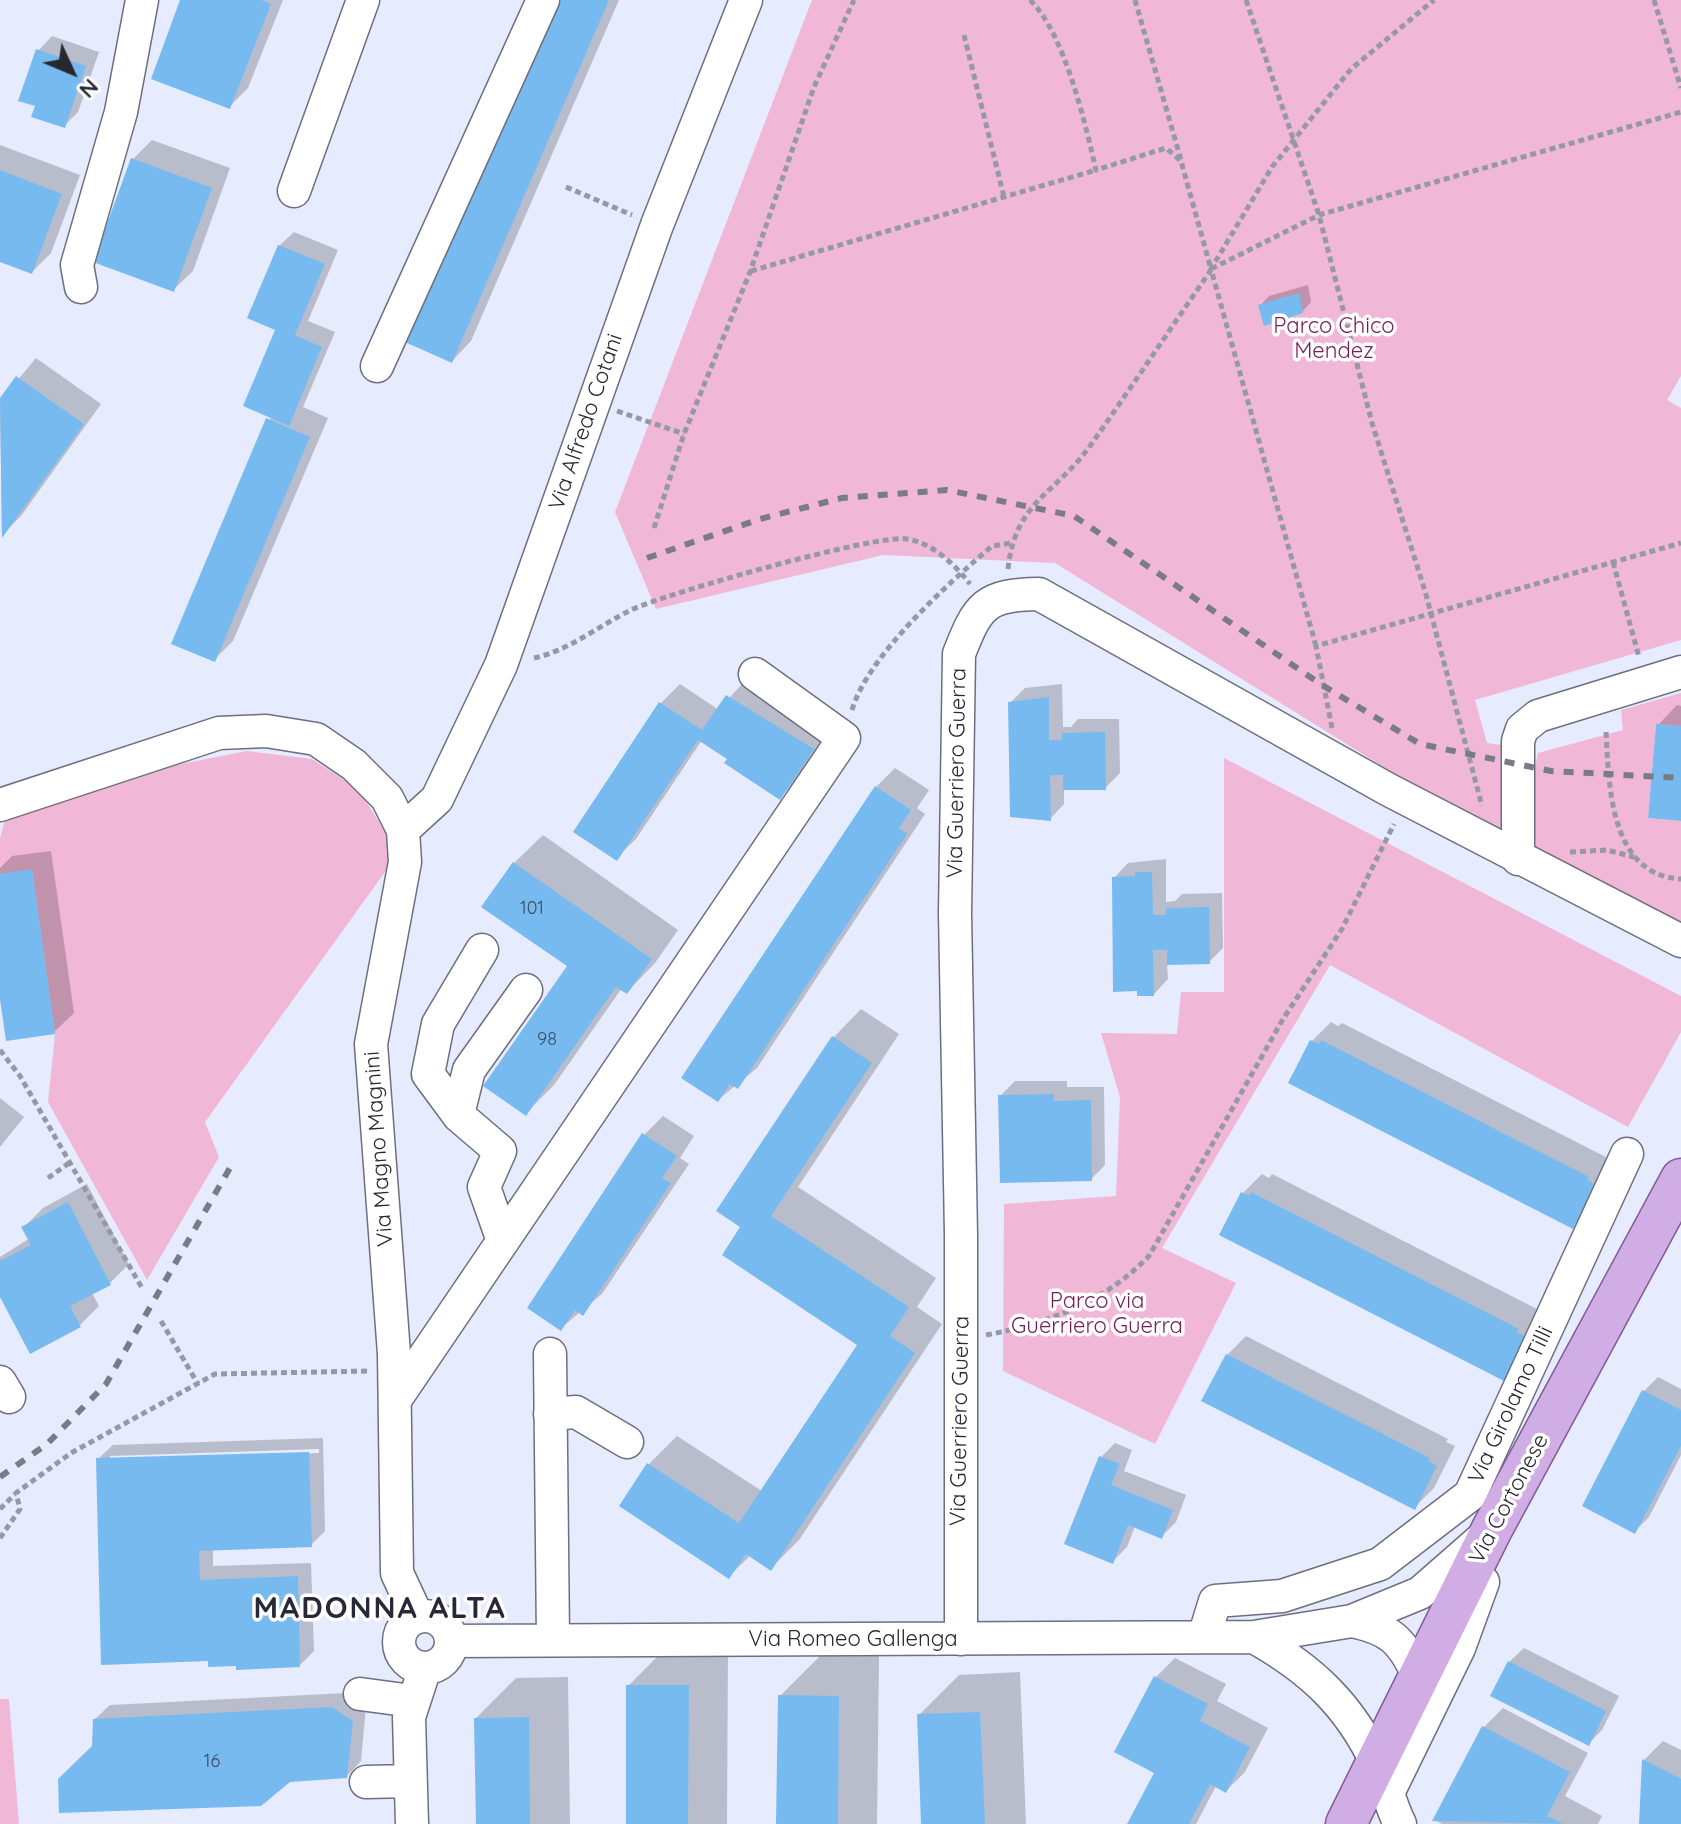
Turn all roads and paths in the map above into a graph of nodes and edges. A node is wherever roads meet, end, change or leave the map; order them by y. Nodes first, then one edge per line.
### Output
1 (142, 0) edge
2 (363, 0) edge
3 (543, 0) edge
4 (746, 0) edge
5 (854, 0) edge
6 (1030, 0) edge
7 (1135, 0) edge
8 (1246, 0) edge
9 (1434, 0) edge
10 (1654, 0) edge
11 (964, 35) dead end
12 (1681, 88) edge
13 (1681, 112) edge
14 (1295, 142) junction
15 (1181, 161) junction
16 (1096, 170) junction
17 (566, 187) dead end
18 (294, 191) dead end
19 (1004, 197) junction
20 (1319, 215) junction
21 (638, 217) dead end
22 (1211, 269) junction
23 (750, 272) junction
24 (81, 287) dead end
25 (377, 366) dead end
26 (592, 402) junction
27 (684, 434) junction
28 (654, 528) dead end
29 (1011, 543) junction
30 (1681, 543) edge
31 (1613, 562) junction
32 (961, 573) junction
33 (996, 600) junction
34 (1431, 614) junction
35 (1316, 646) junction
36 (501, 665) junction
37 (1681, 672) edge
38 (755, 674) dead end
39 (1647, 682) junction
40 (1606, 732) dead end
41 (844, 738) junction
42 (1338, 761) junction
43 (1406, 799) junction
44 (0, 805) edge
45 (403, 830) junction
46 (1517, 858) junction
47 (1635, 858) junction
48 (1681, 879) edge
49 (1681, 941) edge
50 (482, 950) dead end
51 (526, 990) dead end
52 (0, 1050) edge
53 (458, 1114) junction
54 (1627, 1154) dead end
55 (69, 1163) junction
56 (48, 1178) dead end
57 (1681, 1179) edge
58 (503, 1241) junction
59 (142, 1288) dead end
60 (161, 1321) dead end
61 (961, 1339) junction
62 (550, 1354) dead end
63 (198, 1384) junction
64 (394, 1385) junction
65 (550, 1414) junction
66 (627, 1442) dead end
67 (16, 1493) junction
68 (0, 1509) edge
69 (1492, 1529) junction
70 (0, 1538) edge
71 (417, 1616) junction
72 (1352, 1621) junction
73 (1204, 1637) junction
74 (1254, 1637) junction
75 (961, 1639) junction
76 (553, 1640) junction
77 (451, 1641) junction
78 (425, 1668) junction
79 (1418, 1675) junction
80 (1324, 1686) junction
81 (360, 1694) dead end
82 (412, 1701) junction
83 (410, 1781) junction
84 (366, 1782) dead end
85 (1367, 1795) edge
86 (412, 1824) edge
87 (1400, 1824) edge

1 - 24 street
2 - 18 street
3 - 25 street
4 - 26 street, Via Alfredo Cotani
5 - 23 path
6 - 16 path
7 - 15 path
8 - 14 path
9 - 14 path
10 - 12 path
11 - 19 path
13 - 20 path
14 - 20 path
14 - 22 path
15 - 16 path
15 - 22 path
16 - 19 path
17 - 21 path
19 - 23 path
20 - 22 path
20 - 34 path
22 - 29 path
22 - 35 path
23 - 27 path
26 - 27 path
26 - 36 street, Via Alfredo Cotani
27 - 28 path
29 - 32 path
29 - 33 path
30 - 31 path
31 - 34 path
31 - 39 path
32 - 33 path
32 - 36 path
32 - 41 path
33 - 42 street
33 - 61 street, Via Guerriero Guerra
34 - 35 path
34 - 46 path
35 - 42 path
36 - 45 street, Via Alfredo Cotani
37 - 39 street
38 - 41 street
39 - 46 street
40 - 47 path
41 - 58 street
42 - 43 street
43 - 46 street
43 - 61 path
44 - 45 street, Via Magno Magnini
45 - 64 street, Via Magno Magnini
46 - 47 path
46 - 49 street
47 - 48 path
50 - 53 street
51 - 53 street
52 - 55 path
53 - 58 street
54 - 73 street, Via Girolamo Tilli
55 - 56 path
55 - 59 path
57 - 69 main road, Via Cortonese
58 - 64 street
60 - 63 path
61 - 75 street, Via Guerriero Guerra
62 - 65 street
63 - 64 path
63 - 67 path
64 - 71 street, Via Magno Magnini
65 - 66 street
65 - 76 street
67 - 68 path
67 - 70 path
69 - 72 street, Via Romeo Gallenga
69 - 79 main road, Via Cortonese
69 - 85 street
71 - 77 street
71 - 78 street
72 - 74 street, Via Romeo Gallenga
72 - 79 street, Via Romeo Gallenga
73 - 74 street, Via Romeo Gallenga
73 - 75 street, Via Romeo Gallenga
74 - 80 street
75 - 76 street, Via Romeo Gallenga
76 - 77 street, Via Romeo Gallenga
77 - 78 street
78 - 82 street
79 - 85 main road, Via Cortonese
80 - 85 street
80 - 85 street
81 - 82 street
82 - 83 street
83 - 84 street
83 - 86 street
85 - 87 street

